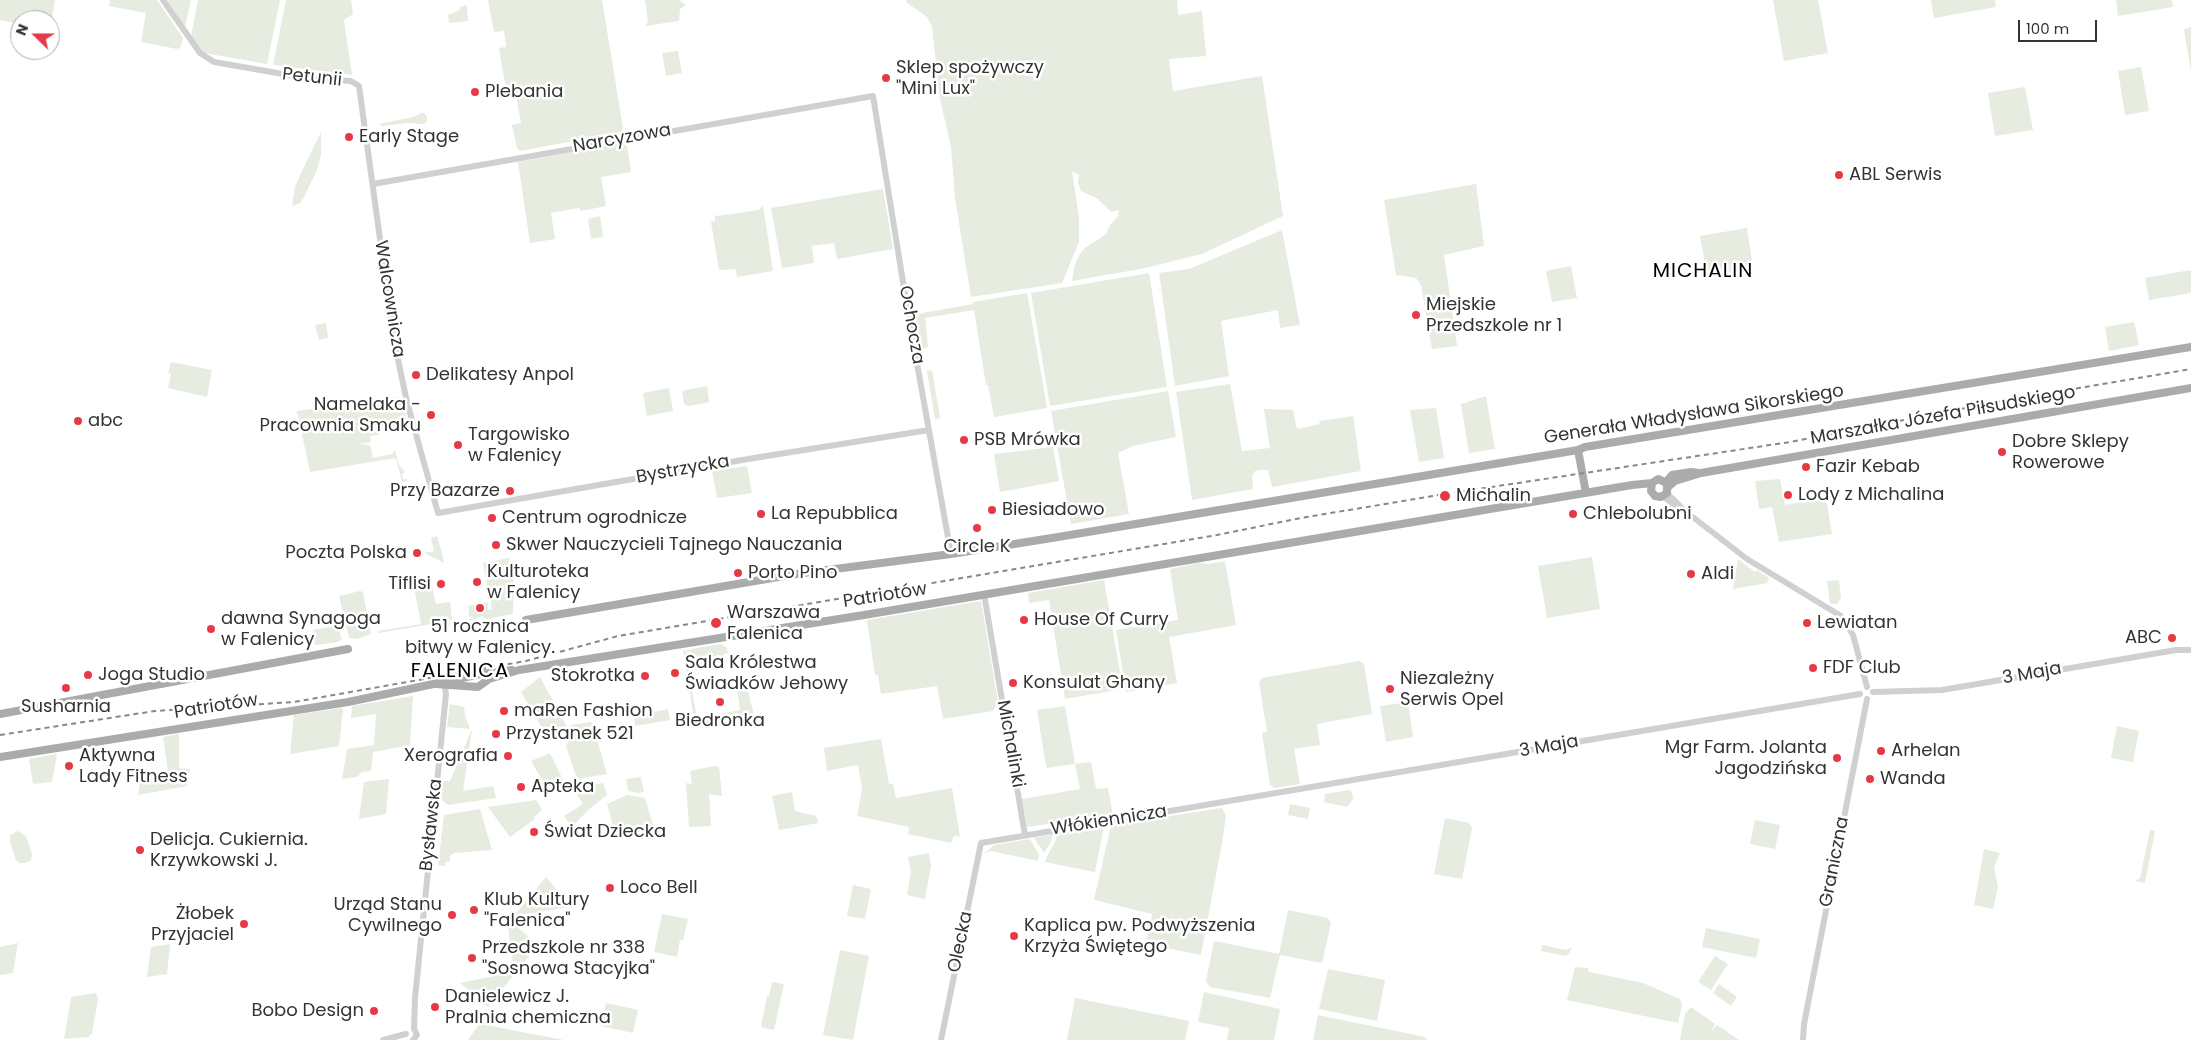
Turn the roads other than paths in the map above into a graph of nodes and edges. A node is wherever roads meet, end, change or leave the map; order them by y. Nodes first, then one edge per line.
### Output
1 (163, 0) edge
2 (357, 83) joint
3 (873, 96) joint
4 (372, 184) junction
5 (2191, 347) edge
6 (2191, 388) edge
7 (929, 430) junction
8 (1578, 450) junction
9 (1651, 487) junction
10 (1666, 490) junction
11 (1586, 493) junction
12 (438, 513) joint
13 (1202, 513) joint
14 (952, 554) junction
15 (984, 594) junction
16 (526, 620) dead end
17 (348, 649) dead end
18 (2191, 650) edge
19 (468, 677) junction
20 (483, 678) junction
21 (442, 684) junction
22 (472, 686) junction
23 (1867, 687) junction
24 (1873, 692) junction
25 (1860, 694) junction
26 (1867, 699) junction
27 (0, 714) edge
28 (0, 757) edge
29 (1237, 801) joint
30 (1025, 835) junction
31 (981, 843) joint
32 (1804, 1024) junction
33 (414, 1029) junction
34 (406, 1034) junction
35 (382, 1040) edge
36 (413, 1040) edge
37 (941, 1040) edge
38 (1797, 1040) edge
39 (1803, 1040) edge

1 - 2 street, Petunii
2 - 4 street, Walcownicza
3 - 4 street, Narcyzowa
3 - 7 street, Ochocza
4 - 12 street, Walcownicza
5 - 8 main road, Generała Władysława Sikorskiego
6 - 10 main road, Marszałka Józefa Piłsudskiego
7 - 12 street, Bystrzycka
7 - 14 street, Ochocza
8 - 11 main road
8 - 13 main road, Generała Władysława Sikorskiego
9 - 10 main road
9 - 10 main road, Marszałka Józefa Piłsudskiego
9 - 11 main road
10 - 23 street
11 - 15 main road, Patriotów
13 - 14 main road, Patriotów
14 - 16 main road, Patriotów
15 - 20 main road, Patriotów
15 - 30 street, Michalinki
17 - 27 main road, Patriotów
18 - 24 street, 3 Maja
19 - 20 main road, Patriotów
19 - 21 main road, Patriotów
19 - 22 main road
20 - 22 main road
21 - 22 main road, Patriotów
21 - 28 main road, Patriotów
21 - 33 street, Bysławska
23 - 24 street
23 - 25 street
24 - 26 street
25 - 26 street
25 - 29 street, 3 Maja
26 - 32 street, Graniczna
29 - 30 street, Włókiennicza
30 - 31 street, Włókiennicza
31 - 37 street, Olecka
32 - 38 street, Graniczna
32 - 39 street, Graniczna
33 - 34 street
33 - 36 street
34 - 35 street
34 - 36 street

